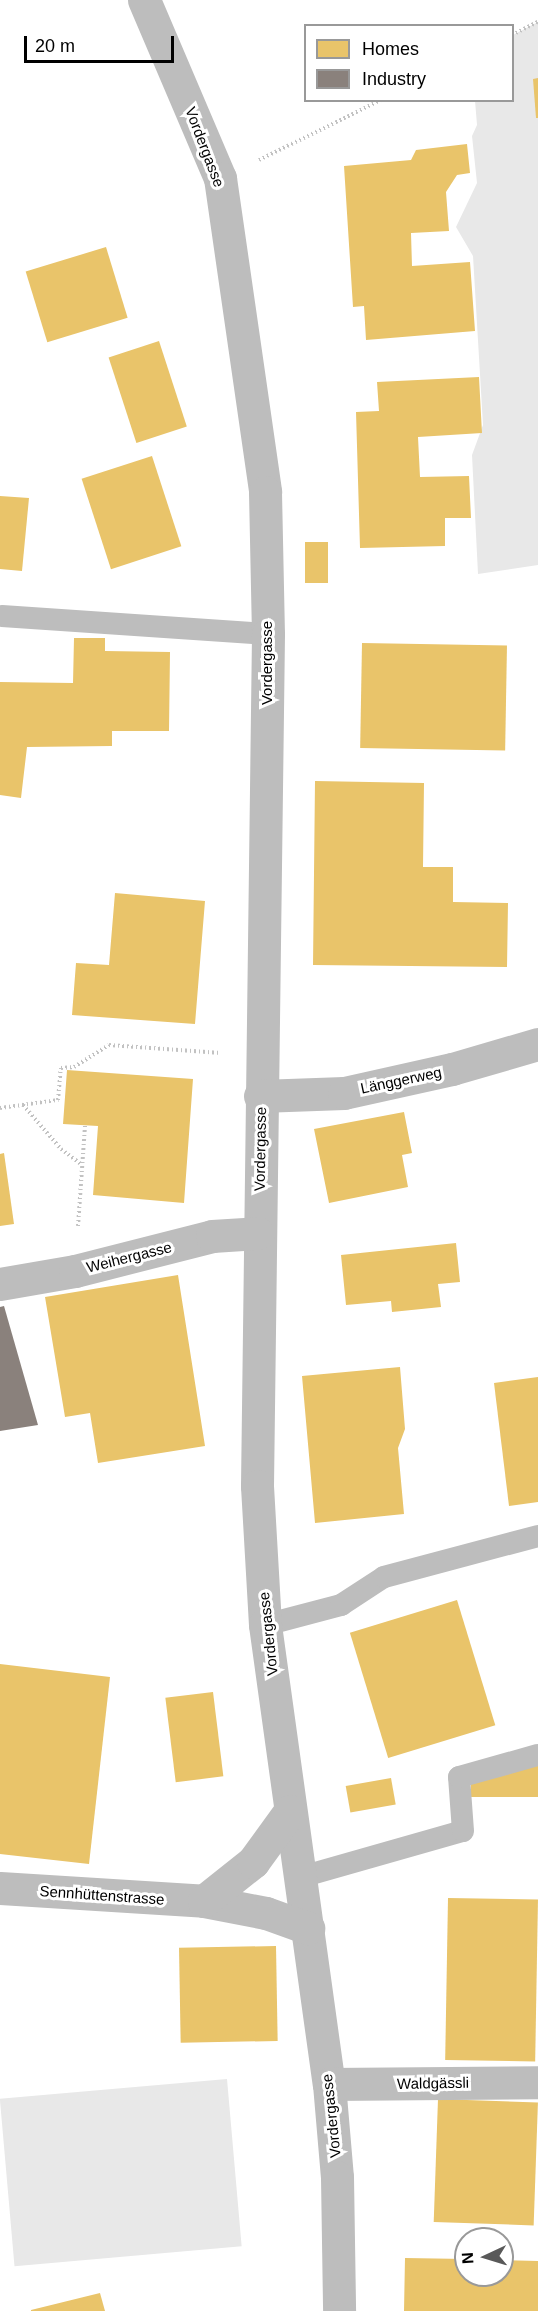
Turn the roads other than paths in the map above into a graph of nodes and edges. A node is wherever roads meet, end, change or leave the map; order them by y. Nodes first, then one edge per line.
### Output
1 (144, 0) edge
2 (2, 616) dead end
3 (268, 634) junction
4 (538, 1044) edge
5 (260, 1096) junction
6 (258, 1233) junction
7 (0, 1284) edge
8 (538, 1536) edge
9 (265, 1625) junction
10 (538, 1755) edge
11 (290, 1811) junction
12 (301, 1877) junction
13 (0, 1888) edge
14 (204, 1901) junction
15 (308, 1928) junction
16 (538, 2082) edge
17 (328, 2084) junction
18 (339, 2311) edge

1 - 3 street, Vordergasse
2 - 3 lane
3 - 5 street, Vordergasse
4 - 5 street, Länggerweg
5 - 6 street, Vordergasse
6 - 7 street, Weihergasse
6 - 9 street, Vordergasse
8 - 9 lane
9 - 11 street, Vordergasse
10 - 12 lane
11 - 12 street, Vordergasse
11 - 14 street
12 - 15 street, Vordergasse
13 - 14 street, Sennhüttenstrasse
14 - 15 street, Sennhüttenstrasse
15 - 17 street, Vordergasse
16 - 17 street, Waldgässli
17 - 18 street, Vordergasse

